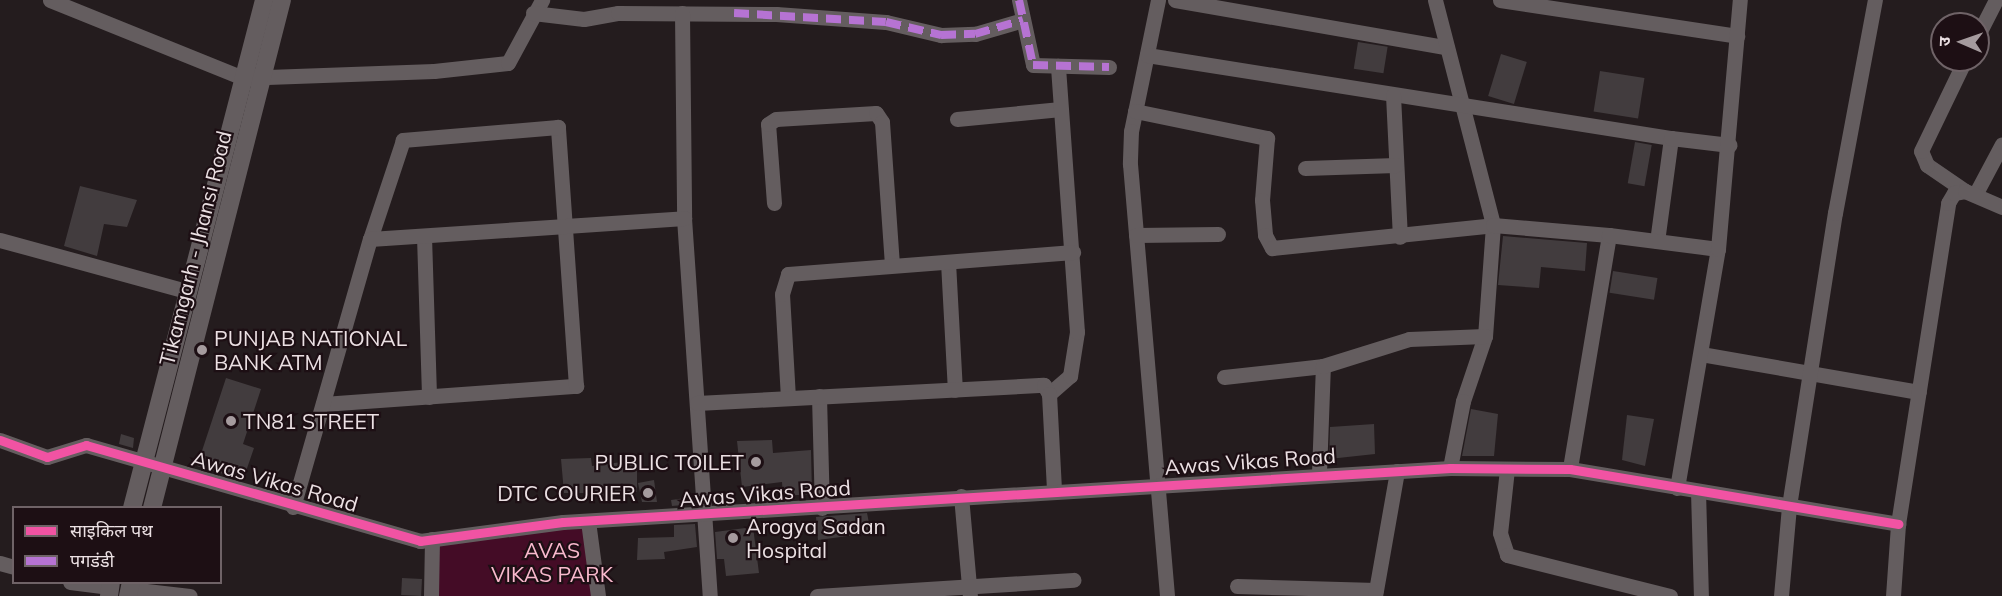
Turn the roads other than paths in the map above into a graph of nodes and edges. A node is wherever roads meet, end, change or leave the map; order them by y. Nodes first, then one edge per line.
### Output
1 (50, 0) edge
2 (264, 0) edge
3 (282, 0) edge
4 (542, 0) edge
5 (1018, 0) edge
6 (1158, 0) edge
7 (1175, 0) edge
8 (1435, 0) edge
9 (1500, 0) edge
10 (1740, 0) edge
11 (1875, 0) edge
12 (533, 13) junction
13 (682, 13) junction
14 (1023, 20) junction
15 (1737, 36) junction
16 (1445, 47) junction
17 (1147, 56) junction
18 (1058, 66) junction
19 (1109, 67) dead end
20 (1959, 72) edge
21 (252, 78) junction
22 (1393, 95) junction
23 (1465, 107) junction
24 (1061, 109) junction
25 (1135, 111) junction
26 (957, 119) dead end
27 (1671, 138) junction
28 (2002, 144) edge
29 (1730, 145) junction
30 (1396, 165) junction
31 (1305, 168) dead end
32 (1970, 192) junction
33 (774, 203) dead end
34 (2002, 207) edge
35 (684, 218) junction
36 (1493, 225) junction
37 (566, 226) junction
38 (1218, 234) dead end
39 (1136, 235) junction
40 (1609, 235) junction
41 (424, 236) junction
42 (1400, 237) junction
43 (370, 239) junction
44 (0, 240) edge
45 (1657, 241) junction
46 (1718, 249) junction
47 (1073, 252) junction
48 (948, 262) junction
49 (892, 265) junction
50 (186, 291) junction
51 (1485, 336) junction
52 (1701, 354) junction
53 (1323, 366) junction
54 (1812, 375) junction
55 (1224, 377) dead end
56 (955, 390) junction
57 (1919, 392) junction
58 (1050, 393) junction
59 (819, 396) junction
60 (429, 397) junction
61 (788, 398) junction
62 (697, 403) junction
63 (323, 404) junction
64 (0, 440) edge
65 (155, 464) junction
66 (1450, 468) junction
67 (1507, 469) junction
68 (1570, 469) junction
69 (1397, 471) junction
70 (1319, 473) junction
71 (1159, 485) junction
72 (1677, 488) junction
73 (1054, 490) junction
74 (1698, 491) junction
75 (961, 495) junction
76 (133, 506) edge
77 (152, 506) edge
78 (1789, 506) junction
79 (293, 507) junction
80 (822, 508) junction
81 (705, 515) junction
82 (588, 520) junction
83 (1898, 524) junction
84 (432, 539) junction
85 (1074, 580) dead end
86 (83, 584) edge
87 (1237, 586) dead end
88 (110, 588) edge
89 (130, 589) edge
90 (970, 591) edge
91 (1629, 591) edge
92 (1375, 593) edge
93 (190, 596) edge
94 (431, 596) edge
95 (598, 596) edge
96 (711, 596) edge
97 (817, 596) edge
98 (1167, 596) edge
99 (1670, 596) edge
100 (1701, 596) edge
101 (1781, 596) edge
102 (1893, 596) edge

1 - 21 street
2 - 21 street
3 - 21 street, Tikamgarh - Jhansi Road
4 - 12 street
5 - 14 street
6 - 17 street
7 - 16 street
8 - 16 street
9 - 15 street
10 - 15 street
11 - 54 street
12 - 13 street
12 - 21 street
13 - 14 street
13 - 35 street
14 - 18 street
15 - 29 street
16 - 23 street
17 - 22 street
17 - 25 street
18 - 19 street
18 - 24 street
20 - 32 street
21 - 50 street
21 - 65 street, Tikamgarh - Jhansi Road
22 - 23 street
22 - 30 street
23 - 27 street
23 - 36 street
24 - 26 street
24 - 47 street
25 - 39 street
25 - 42 street
27 - 29 street
27 - 45 street
28 - 32 street
29 - 46 street
30 - 31 street
30 - 42 street
32 - 34 street
32 - 57 street
33 - 49 street
35 - 37 street
35 - 62 street
36 - 40 street
36 - 42 street
36 - 51 street
37 - 41 street
37 - 43 street
37 - 60 street
38 - 39 street
39 - 71 street
40 - 45 street
40 - 68 street
41 - 43 street
41 - 60 street
43 - 63 street
44 - 50 street
45 - 46 street
46 - 52 street
47 - 48 street
47 - 58 street
48 - 49 street
48 - 56 street
49 - 61 street
50 - 65 street
51 - 53 street
51 - 66 street
52 - 54 street
52 - 72 street
53 - 55 street
53 - 70 street
54 - 57 street
54 - 78 street
56 - 58 street
56 - 59 street
57 - 83 street
58 - 73 street
59 - 61 street
59 - 80 street
60 - 63 street
61 - 62 street
62 - 81 street
63 - 79 street
64 - 65 street, Awas Vikas Road
65 - 76 street
65 - 77 street, Tikamgarh - Jhansi Road
65 - 79 street, Awas Vikas Road
66 - 67 street, Awas Vikas Road
66 - 69 street, Awas Vikas Road
67 - 68 street, Awas Vikas Road
67 - 91 street
68 - 72 street, Awas Vikas Road
69 - 70 street, Awas Vikas Road
69 - 92 street
70 - 71 street, Awas Vikas Road
71 - 73 street, Awas Vikas Road
71 - 98 street
72 - 74 street, Awas Vikas Road
73 - 75 street, Awas Vikas Road
74 - 78 street, Awas Vikas Road
74 - 100 street
75 - 80 street, Awas Vikas Road
75 - 90 street
78 - 83 street, Awas Vikas Road
78 - 101 street
79 - 84 street, Awas Vikas Road
80 - 81 street, Awas Vikas Road
81 - 82 street, Awas Vikas Road
81 - 96 street
82 - 84 street, Awas Vikas Road
82 - 95 street
83 - 102 street
84 - 94 street
85 - 90 street
86 - 88 street
87 - 92 street
89 - 93 street
90 - 97 street
91 - 99 street

